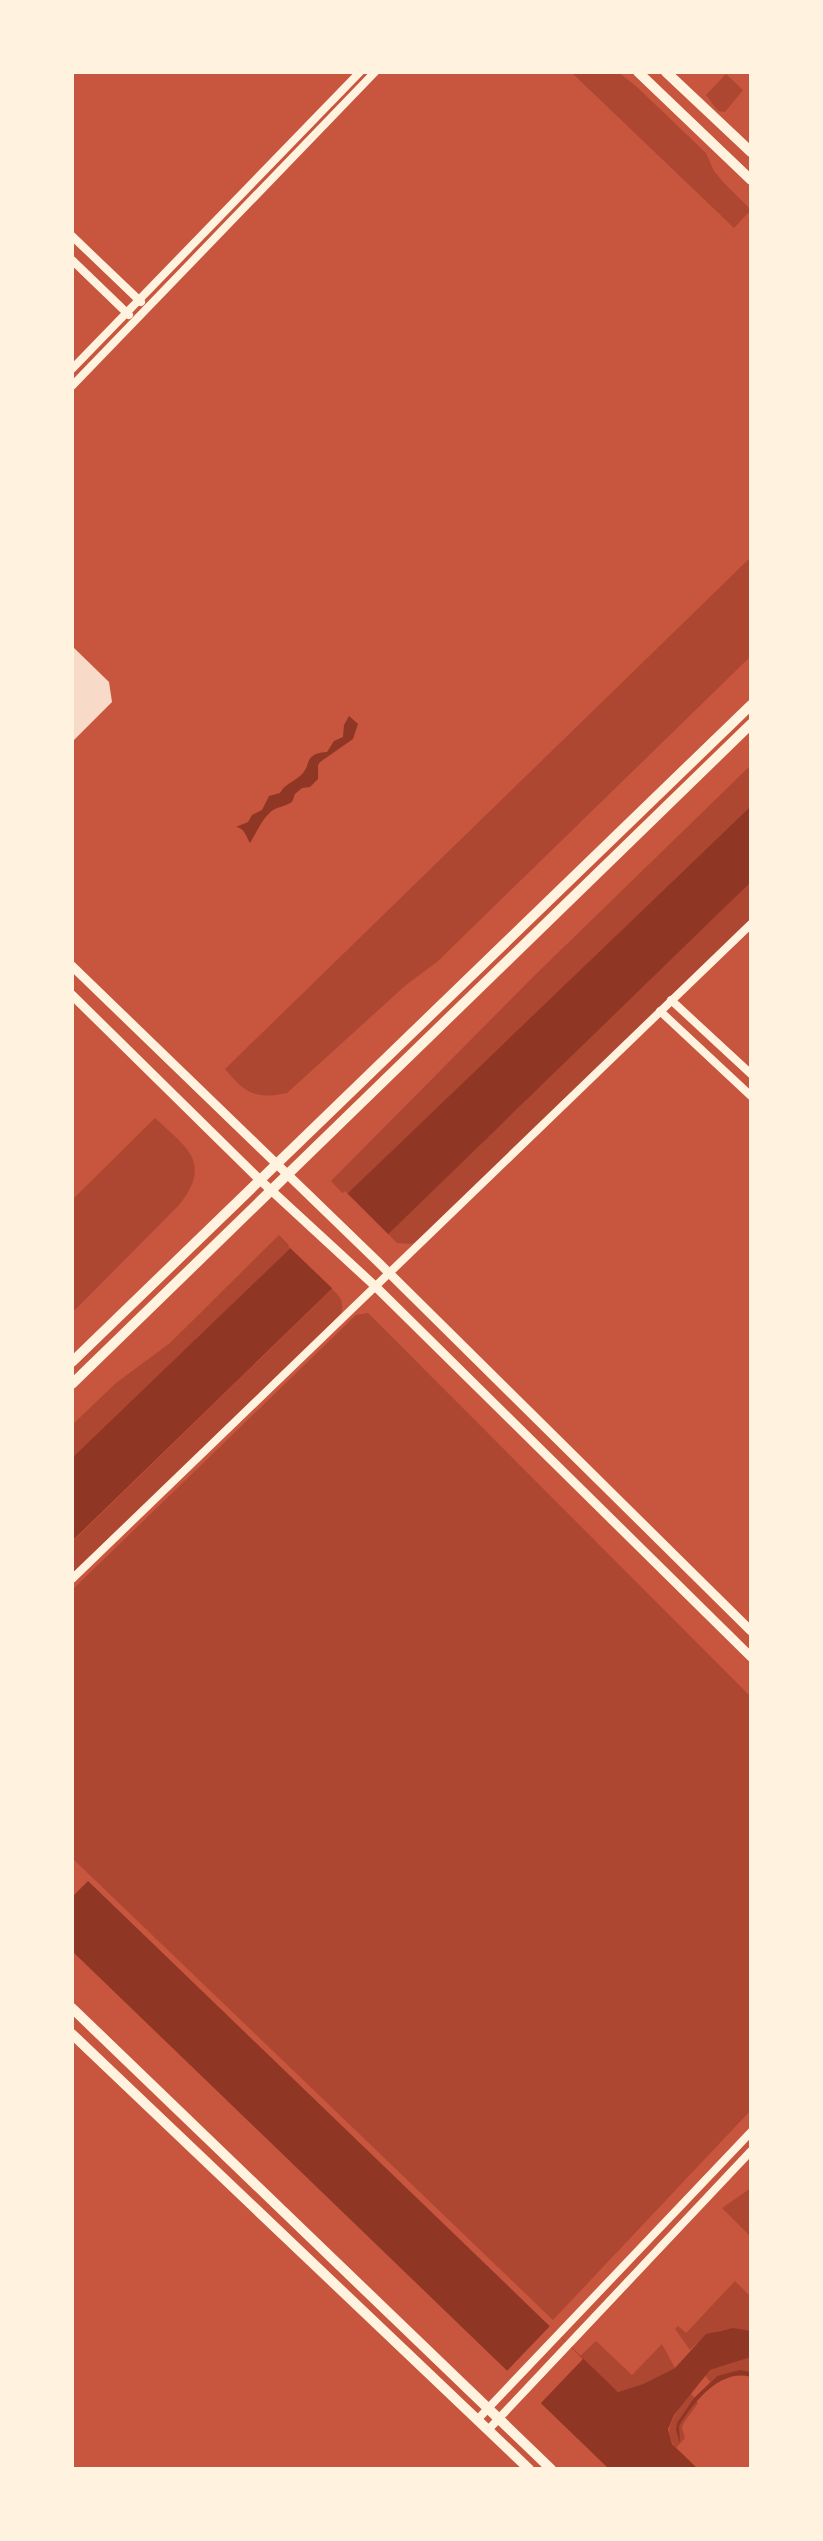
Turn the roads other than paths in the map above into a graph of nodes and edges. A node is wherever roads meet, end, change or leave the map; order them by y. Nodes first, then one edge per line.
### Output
1 (360, 72) edge
2 (375, 72) edge
3 (638, 72) edge
4 (666, 72) edge
5 (751, 152) edge
6 (751, 180) edge
7 (72, 236) edge
8 (72, 260) edge
9 (138, 299) junction
10 (147, 308) junction
11 (126, 312) junction
12 (135, 320) junction
13 (72, 369) edge
14 (72, 386) edge
15 (751, 705) edge
16 (751, 724) edge
17 (751, 924) edge
18 (72, 966) edge
19 (72, 995) edge
20 (671, 1000) junction
21 (660, 1011) junction
22 (751, 1074) edge
23 (751, 1096) edge
24 (277, 1163) junction
25 (288, 1173) junction
26 (260, 1180) junction
27 (270, 1189) junction
28 (389, 1273) junction
29 (375, 1286) junction
30 (72, 1362) edge
31 (72, 1384) edge
32 (72, 1579) edge
33 (751, 1631) edge
34 (751, 1657) edge
35 (72, 2008) edge
36 (72, 2034) edge
37 (751, 2132) edge
38 (751, 2151) edge
39 (488, 2409) junction
40 (498, 2419) junction
41 (477, 2420) junction
42 (488, 2430) junction
43 (529, 2469) edge
44 (551, 2469) edge

1 - 9 street
2 - 10 street
3 - 6 main road
4 - 5 main road
7 - 9 street
8 - 11 street
9 - 10 street
9 - 11 street
10 - 12 street
11 - 12 street
11 - 13 street
12 - 14 street
15 - 24 main road
16 - 25 main road
17 - 20 street
18 - 24 main road
19 - 26 main road
20 - 21 street
20 - 22 street
21 - 23 street
21 - 28 street
24 - 25 main road
24 - 26 main road
25 - 27 main road
25 - 28 main road
26 - 27 main road
26 - 30 main road
27 - 29 main road
27 - 31 main road
28 - 29 street
28 - 33 main road
29 - 32 street
29 - 34 main road
35 - 39 main road
36 - 41 main road
37 - 39 street
38 - 40 street
39 - 40 main road
39 - 41 street
40 - 42 street
40 - 44 main road
41 - 42 main road
42 - 43 main road

